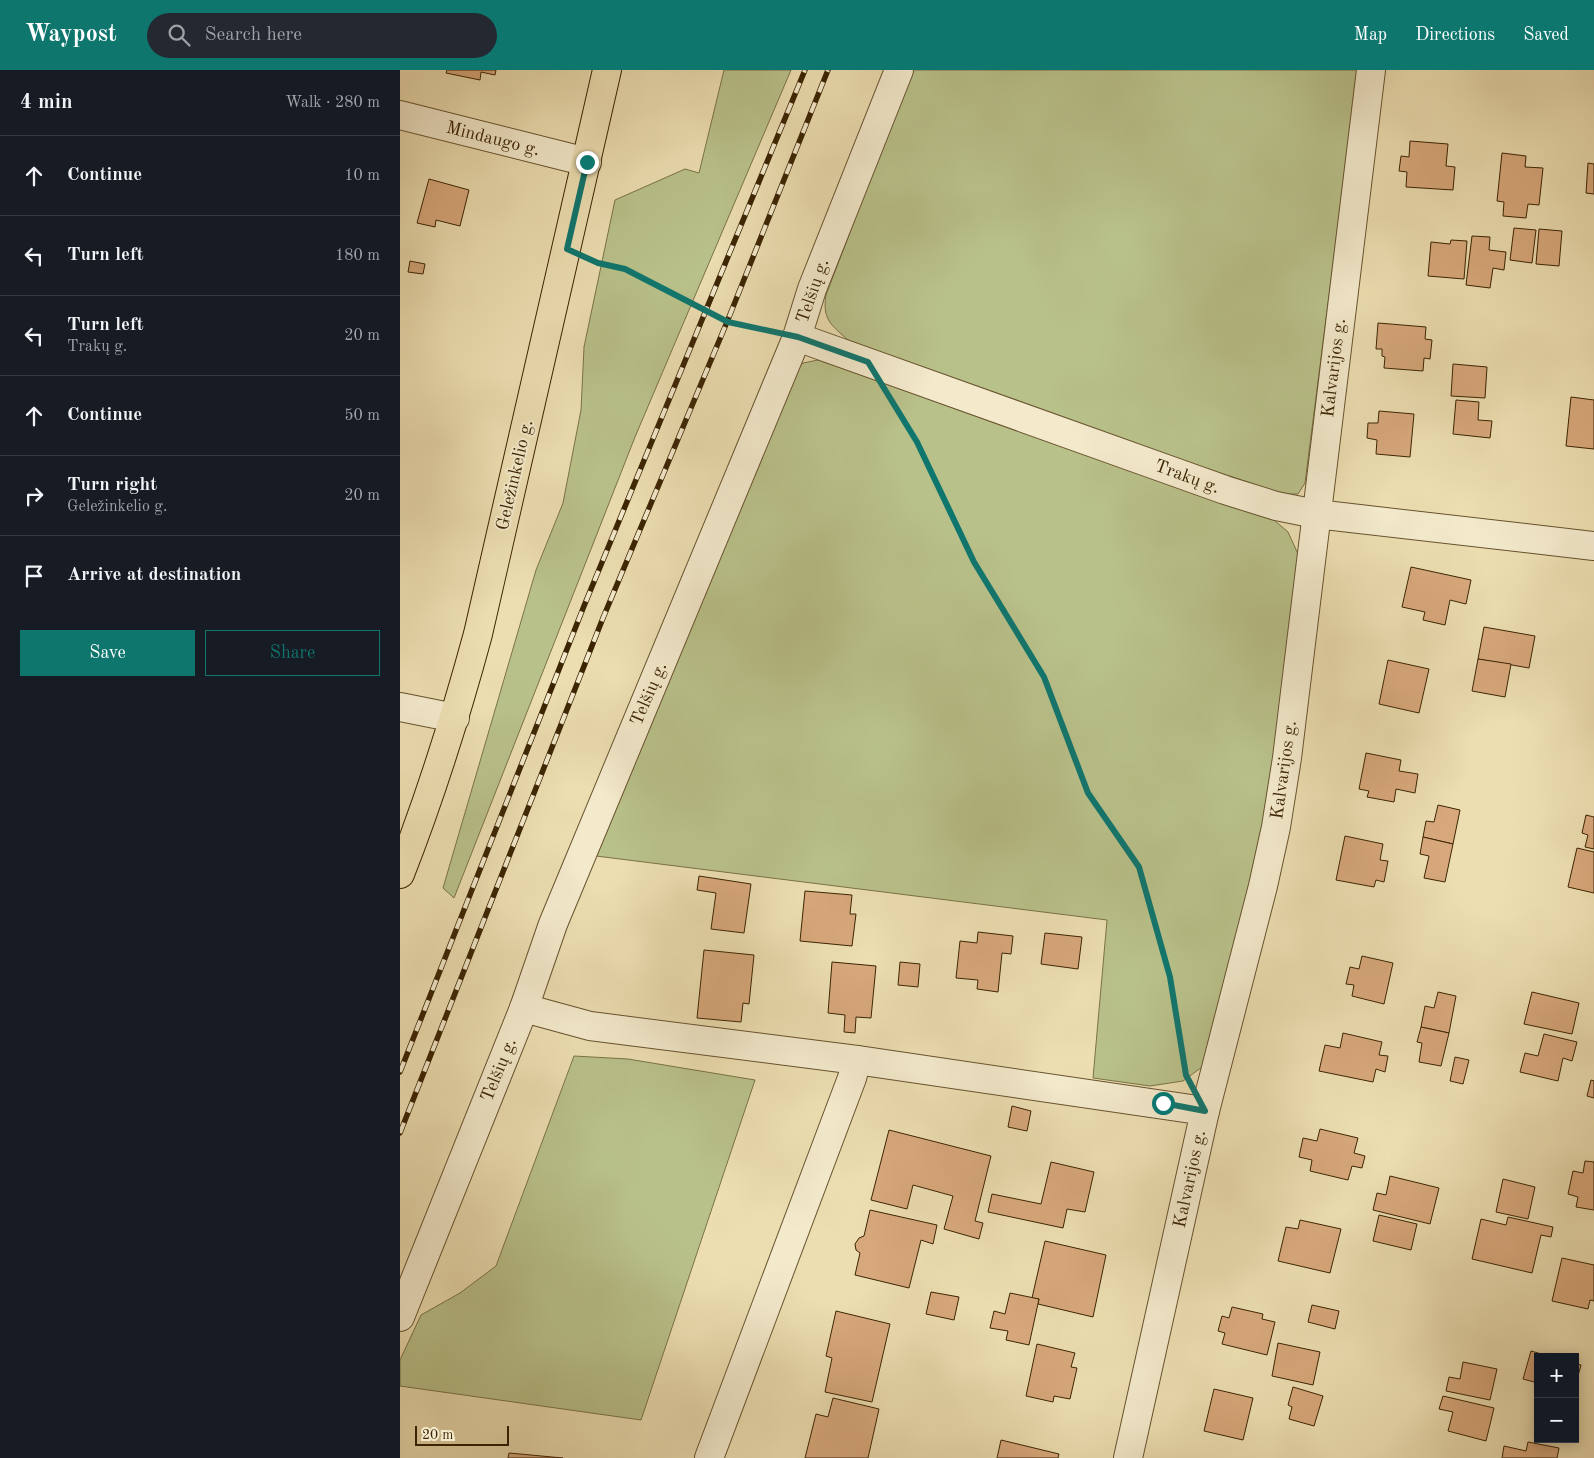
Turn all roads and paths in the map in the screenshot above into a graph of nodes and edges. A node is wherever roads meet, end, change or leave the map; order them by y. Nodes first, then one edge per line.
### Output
1 (607, 70) edge
2 (899, 70) edge
3 (1371, 70) edge
4 (400, 115) edge
5 (587, 162) junction
6 (567, 249) junction
7 (798, 337) junction
8 (892, 402) dead end
9 (1316, 514) junction
10 (1594, 546) edge
11 (400, 707) edge
12 (455, 718) junction
13 (400, 874) edge
14 (524, 1008) junction
15 (857, 1060) junction
16 (1205, 1111) junction
17 (400, 1317) edge
18 (709, 1458) edge
19 (1128, 1458) edge

1 - 5 main road, Geležinkelio g.
2 - 7 street, Telšių g.
3 - 9 street, Kalvarijos g.
4 - 5 street, Mindaugo g.
5 - 6 main road, Geležinkelio g.
6 - 7 path
6 - 12 main road, Geležinkelio g.
7 - 9 street, Trakų g.
7 - 14 street, Telšių g.
8 - 16 path
9 - 10 street, Trakų g.
9 - 16 street, Kalvarijos g.
11 - 12 street
12 - 13 main road, Geležinkelio g.
14 - 15 street
14 - 17 street, Telšių g.
15 - 16 street
15 - 18 street
16 - 19 street, Kalvarijos g.

